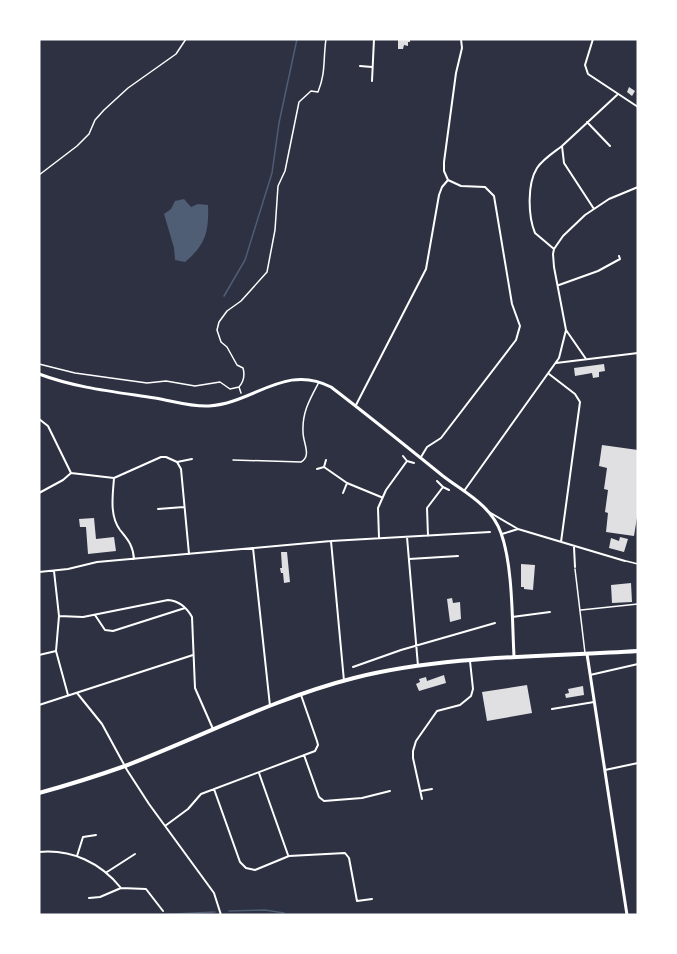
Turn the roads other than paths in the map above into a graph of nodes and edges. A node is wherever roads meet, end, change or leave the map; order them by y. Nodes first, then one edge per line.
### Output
1 (374, 39) edge
2 (461, 39) edge
3 (593, 39) edge
4 (360, 66) dead end
5 (372, 67) junction
6 (372, 81) dead end
7 (617, 95) junction
8 (638, 107) edge
9 (587, 122) junction
10 (562, 146) junction
11 (610, 146) dead end
12 (448, 180) junction
13 (638, 187) edge
14 (594, 209) junction
15 (554, 249) junction
16 (619, 256) dead end
17 (559, 285) junction
18 (566, 330) junction
19 (638, 353) edge
20 (586, 359) junction
21 (556, 363) junction
22 (39, 374) edge
23 (548, 374) junction
24 (319, 381) junction
25 (355, 405) junction
26 (39, 419) edge
27 (403, 456) dead end
28 (421, 457) junction
29 (192, 459) dead end
30 (233, 460) dead end
31 (326, 460) dead end
32 (407, 461) junction
33 (177, 462) junction
34 (414, 464) dead end
35 (324, 467) junction
36 (317, 469) dead end
37 (71, 473) junction
38 (114, 478) junction
39 (437, 481) dead end
40 (347, 483) junction
41 (443, 487) junction
42 (449, 490) dead end
43 (464, 491) junction
44 (39, 493) edge
45 (343, 493) dead end
46 (382, 497) junction
47 (184, 507) junction
48 (158, 509) dead end
49 (489, 512) junction
50 (518, 529) junction
51 (490, 532) dead end
52 (502, 534) junction
53 (428, 536) junction
54 (407, 537) junction
55 (380, 538) junction
56 (331, 541) junction
57 (561, 542) junction
58 (574, 546) junction
59 (253, 548) junction
60 (189, 554) junction
61 (458, 556) dead end
62 (134, 559) junction
63 (409, 559) junction
64 (626, 561) joint
65 (638, 564) edge
66 (575, 567) joint
67 (54, 571) junction
68 (39, 572) edge
69 (638, 604) edge
70 (185, 608) junction
71 (580, 610) junction
72 (550, 612) dead end
73 (95, 615) junction
74 (59, 616) junction
75 (512, 617) junction
76 (495, 623) dead end
77 (416, 645) junction
78 (56, 651) junction
79 (638, 651) edge
80 (586, 654) junction
81 (39, 655) edge
82 (194, 655) junction
83 (514, 658) junction
84 (471, 661) junction
85 (638, 664) edge
86 (418, 666) junction
87 (353, 667) dead end
88 (590, 675) junction
89 (344, 681) junction
90 (77, 693) junction
91 (301, 695) junction
92 (69, 696) junction
93 (594, 702) junction
94 (39, 705) edge
95 (270, 706) junction
96 (552, 709) dead end
97 (213, 729) junction
98 (304, 756) junction
99 (638, 763) edge
100 (124, 766) junction
101 (605, 770) junction
102 (259, 772) junction
103 (214, 789) junction
104 (432, 789) dead end
105 (390, 791) dead end
106 (421, 791) junction
107 (39, 793) edge
108 (422, 799) dead end
109 (165, 826) junction
110 (96, 835) dead end
111 (39, 852) edge
112 (135, 854) dead end
113 (77, 856) junction
114 (289, 856) junction
115 (107, 872) junction
116 (121, 888) junction
117 (89, 898) dead end
118 (372, 899) dead end
119 (160, 906) junction
120 (156, 910) dead end
121 (164, 910) dead end
122 (221, 915) edge
123 (627, 915) edge

1 - 5 street
2 - 12 street
3 - 7 street
4 - 5 street
5 - 6 street
7 - 8 street
7 - 9 street
9 - 10 street
9 - 11 street
10 - 14 street
10 - 15 street
12 - 25 street
12 - 28 street
13 - 14 street
14 - 15 street
15 - 17 street
16 - 17 street
17 - 18 street
18 - 20 street
18 - 21 street
19 - 20 street
20 - 21 street
21 - 23 street
22 - 24 street
23 - 43 street
23 - 57 street
24 - 25 street
24 - 30 street
25 - 28 street
26 - 37 street
27 - 32 street
28 - 43 street
29 - 33 street
31 - 35 street
32 - 34 street
32 - 46 street
33 - 38 street
33 - 47 street
35 - 36 street
35 - 40 street
37 - 38 street
37 - 44 street
38 - 62 street
39 - 41 street
40 - 45 street
40 - 46 street
41 - 42 street
41 - 53 street
43 - 49 street
46 - 55 street
47 - 48 street
47 - 60 street
49 - 50 street
49 - 52 street
50 - 52 street
50 - 57 street
51 - 53 street
52 - 75 street
53 - 54 street
54 - 55 street
54 - 63 street
55 - 56 street
56 - 59 street
56 - 89 street
57 - 58 street
58 - 64 street
58 - 66 street
59 - 60 street
59 - 95 street
60 - 62 street
61 - 63 street
62 - 67 street
63 - 77 street
64 - 65 street
66 - 71 street
67 - 68 street
67 - 74 street
69 - 71 street
70 - 73 street
70 - 73 street
70 - 82 street
71 - 80 street
72 - 75 street
73 - 74 street
74 - 78 street
75 - 83 street
76 - 77 street
77 - 86 street
77 - 87 street
78 - 81 street
78 - 92 street
79 - 80 main road
80 - 83 main road
80 - 88 street
82 - 90 street
82 - 97 street
83 - 84 main road
84 - 86 main road
84 - 106 street
85 - 88 street
86 - 89 main road
88 - 93 street
89 - 91 main road
90 - 92 street
90 - 100 street
91 - 95 main road
91 - 98 street
92 - 94 street
93 - 96 street
93 - 101 street
95 - 97 main road
97 - 100 main road
98 - 102 street
98 - 105 street
99 - 101 street
100 - 107 main road
100 - 109 street
101 - 123 street
102 - 103 street
102 - 114 street
103 - 109 street
103 - 114 street
104 - 106 street
106 - 108 street
109 - 122 street
110 - 113 street
111 - 113 street
112 - 115 street
113 - 115 street
114 - 118 street
115 - 116 street
116 - 117 street
116 - 119 street
119 - 120 street
119 - 121 street

